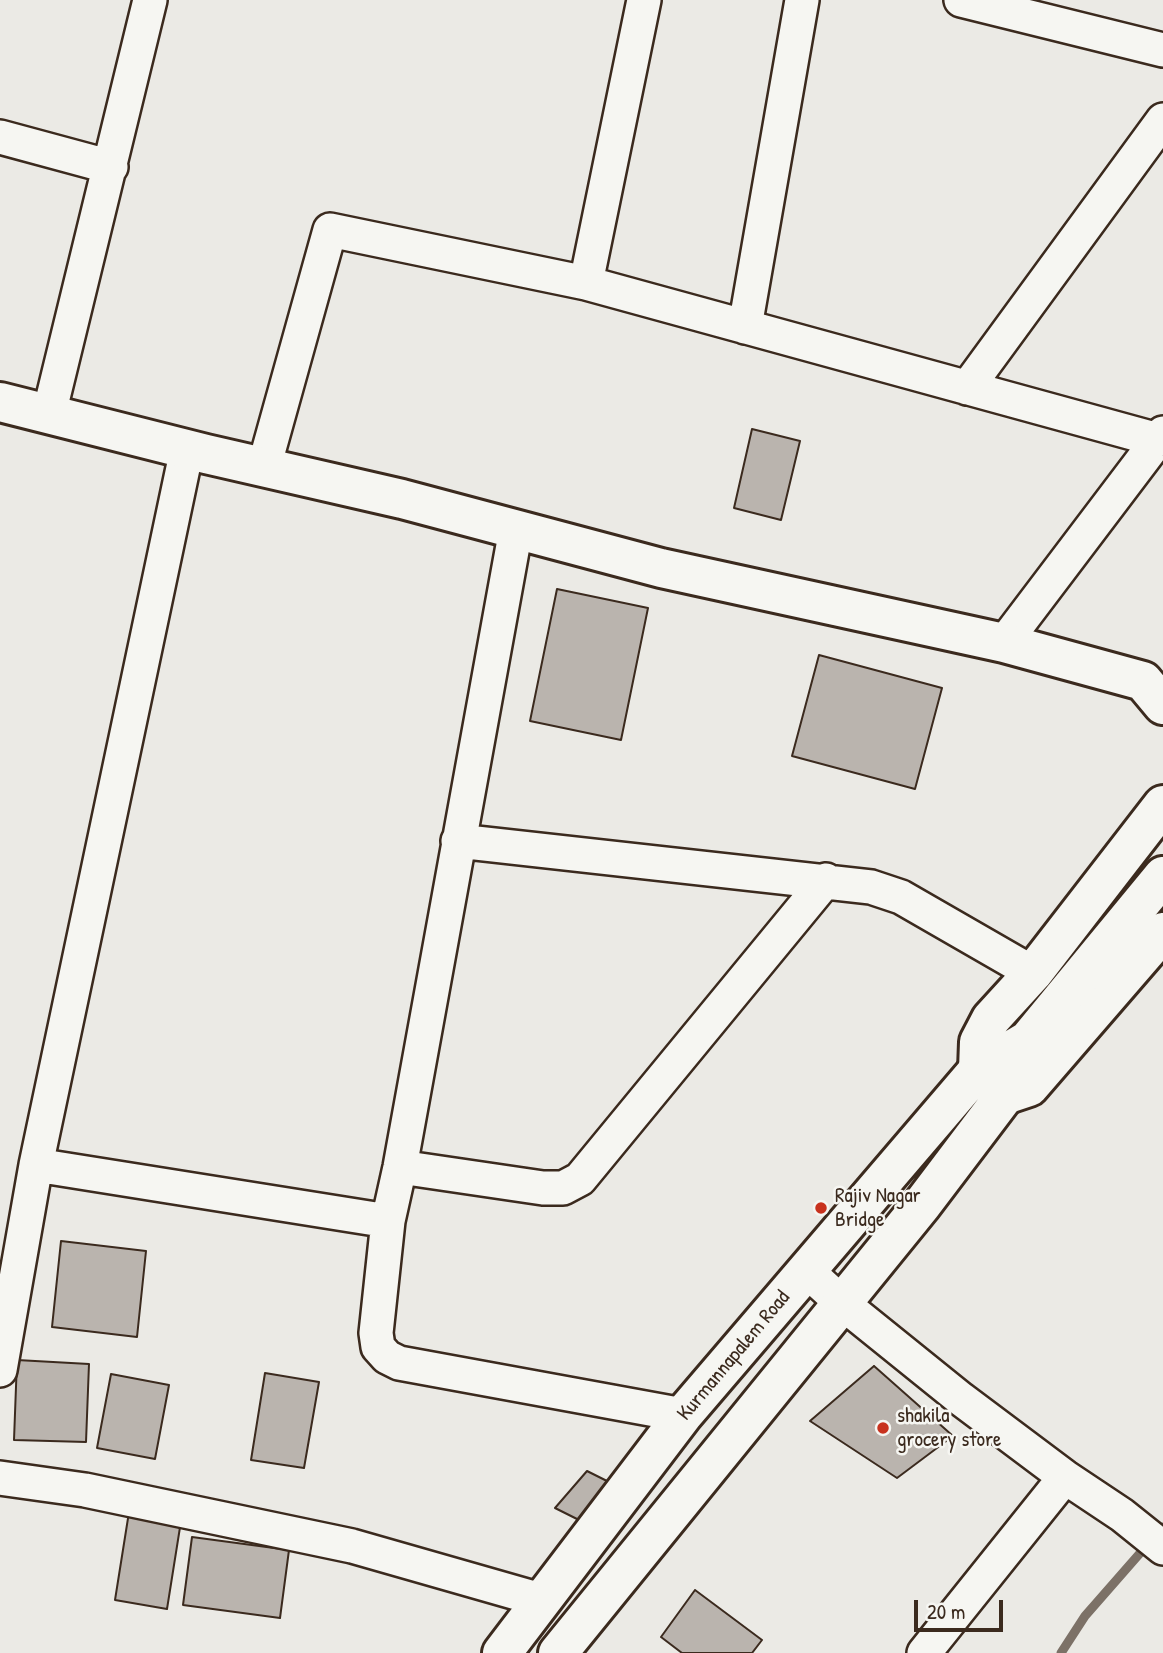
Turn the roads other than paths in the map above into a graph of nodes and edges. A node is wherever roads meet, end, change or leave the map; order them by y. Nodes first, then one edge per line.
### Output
1 (150, 0) edge
2 (644, 0) edge
3 (802, 0) edge
4 (961, 0) edge
5 (1163, 50) edge
6 (1163, 120) edge
7 (0, 137) edge
8 (111, 166) junction
9 (586, 284) junction
10 (745, 327) junction
11 (967, 387) junction
12 (0, 402) edge
13 (49, 414) junction
14 (1161, 436) edge
15 (187, 449) junction
16 (264, 467) junction
17 (516, 529) junction
18 (1004, 643) junction
19 (1163, 705) edge
20 (1163, 804) edge
21 (458, 841) junction
22 (1163, 876) edge
23 (826, 880) junction
24 (1151, 918) edge
25 (1032, 973) junction
26 (992, 1082) junction
27 (36, 1165) junction
28 (400, 1167) junction
29 (388, 1221) junction
30 (807, 1271) junction
31 (842, 1303) junction
32 (0, 1370) edge
33 (683, 1415) junction
34 (1065, 1477) junction
35 (0, 1478) edge
36 (1163, 1548) edge
37 (541, 1600) junction
38 (502, 1653) edge
39 (558, 1653) edge
40 (924, 1653) edge

1 - 8 street
2 - 9 street
3 - 10 street
4 - 5 street
6 - 11 street
7 - 8 street
8 - 13 street
9 - 10 street
9 - 16 street
10 - 11 street
11 - 14 street
12 - 13 street
13 - 15 street
14 - 18 street
15 - 16 street
15 - 27 street
16 - 17 street
17 - 18 street
17 - 21 street
18 - 19 street
20 - 25 street
21 - 23 street
21 - 28 street
22 - 24 street
23 - 25 street
23 - 28 street
24 - 26 street
24 - 26 street
25 - 26 street
26 - 30 street, Kurmannapalem Road
26 - 31 street
27 - 29 street
27 - 32 street
28 - 29 street
29 - 33 street
30 - 31 street
30 - 33 street, Kurmannapalem Road
31 - 34 street
31 - 39 street
33 - 37 street, Kurmannapalem Road
34 - 36 street
34 - 40 street
35 - 37 street
37 - 38 street, Kurmannapalem Road

